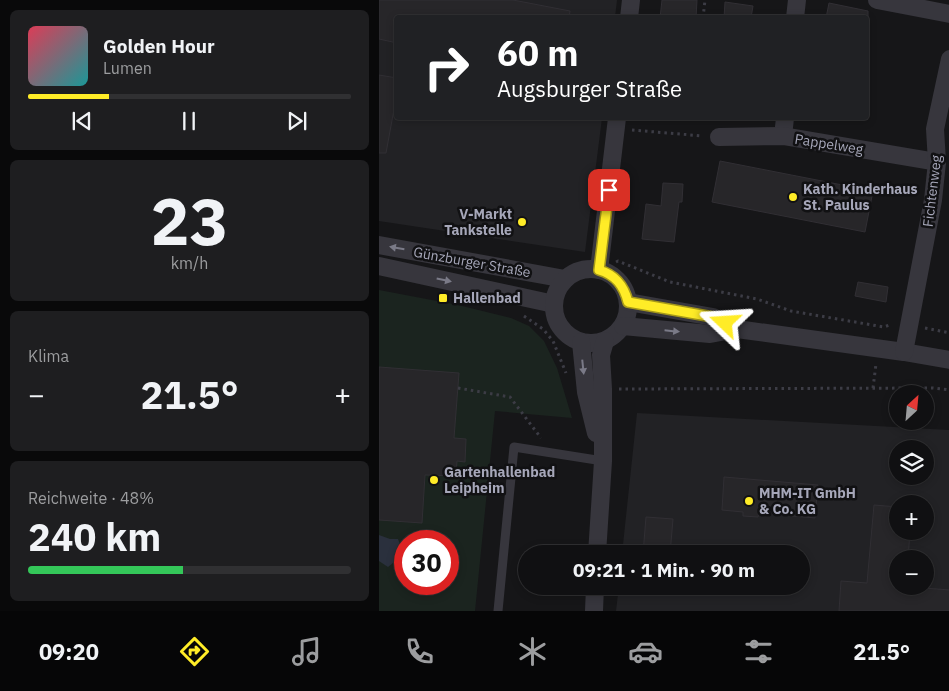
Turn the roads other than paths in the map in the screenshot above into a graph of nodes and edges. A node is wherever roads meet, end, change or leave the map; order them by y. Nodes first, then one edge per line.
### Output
1 (631, 0) edge
2 (797, 0) edge
3 (877, 0) edge
4 (949, 14) edge
5 (629, 15) edge
6 (795, 15) edge
7 (949, 59) edge
8 (785, 120) edge
9 (617, 123) edge
10 (942, 130) edge
11 (783, 136) junction
12 (719, 137) road end
13 (937, 162) junction
14 (379, 245) edge
15 (379, 266) edge
16 (599, 270) junction
17 (565, 279) junction
18 (628, 302) junction
19 (554, 304) junction
20 (623, 326) junction
21 (737, 329) junction
22 (605, 341) junction
23 (581, 342) junction
24 (904, 352) junction
25 (949, 360) edge
26 (603, 460) junction
27 (598, 545) edge
28 (594, 595) edge
29 (498, 611) edge
30 (593, 611) edge

1 - 5 street
2 - 6 street
3 - 4 street
7 - 10 street, Fichtenweg
8 - 11 street
9 - 16 street
10 - 13 street, Fichtenweg
11 - 12 street, Pappelweg
11 - 13 street, Pappelweg
13 - 24 street, Fichtenweg
17 -> 14 street, Günzburger Straße
15 -> 19 street, Günzburger Straße
16 - 17 street
16 - 18 street
17 - 19 street
18 - 20 street
18 - 21 street
19 - 23 street
20 -> 21 street
20 - 22 street
21 - 24 street
22 - 23 street
22 - 26 street
23 -> 26 street
24 - 25 street
26 - 27 street
26 - 29 lane
28 - 30 street

